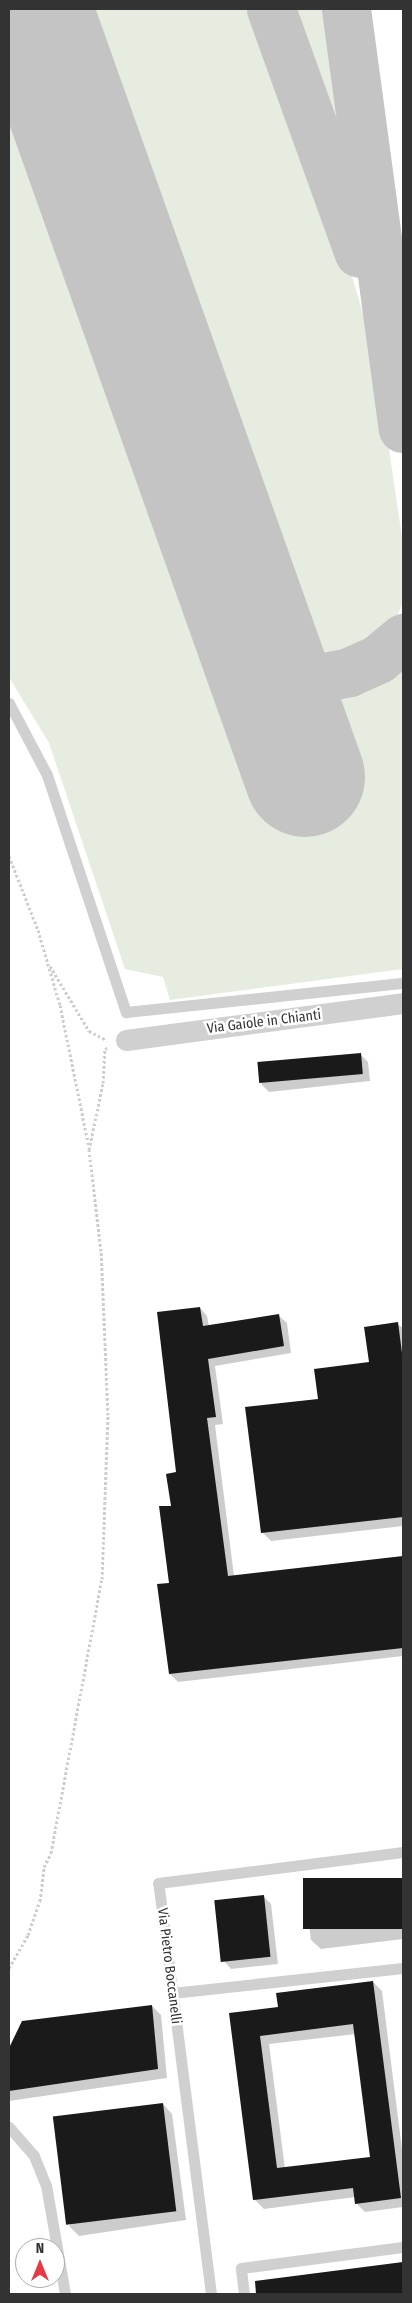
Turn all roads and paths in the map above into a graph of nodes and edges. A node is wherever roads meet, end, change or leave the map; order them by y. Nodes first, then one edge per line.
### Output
1 (9, 703) edge
2 (9, 856) edge
3 (47, 961) junction
4 (403, 983) edge
5 (403, 1003) edge
6 (126, 1040) junction
7 (89, 1150) junction
8 (403, 1852) edge
9 (9, 1968) edge
10 (403, 1968) edge
11 (172, 1993) junction
12 (9, 2127) edge
13 (403, 2247) edge
14 (65, 2294) edge
15 (211, 2294) edge
16 (244, 2294) edge

1 - 4 lane
2 - 3 path
3 - 6 path
3 - 7 path
5 - 6 street, Via Gaiole in Chianti
6 - 7 path
7 - 9 path
8 - 11 lane, Via Pietro Boccanelli
10 - 11 lane
11 - 15 lane, Via Pietro Boccanelli
12 - 14 lane
13 - 16 lane

